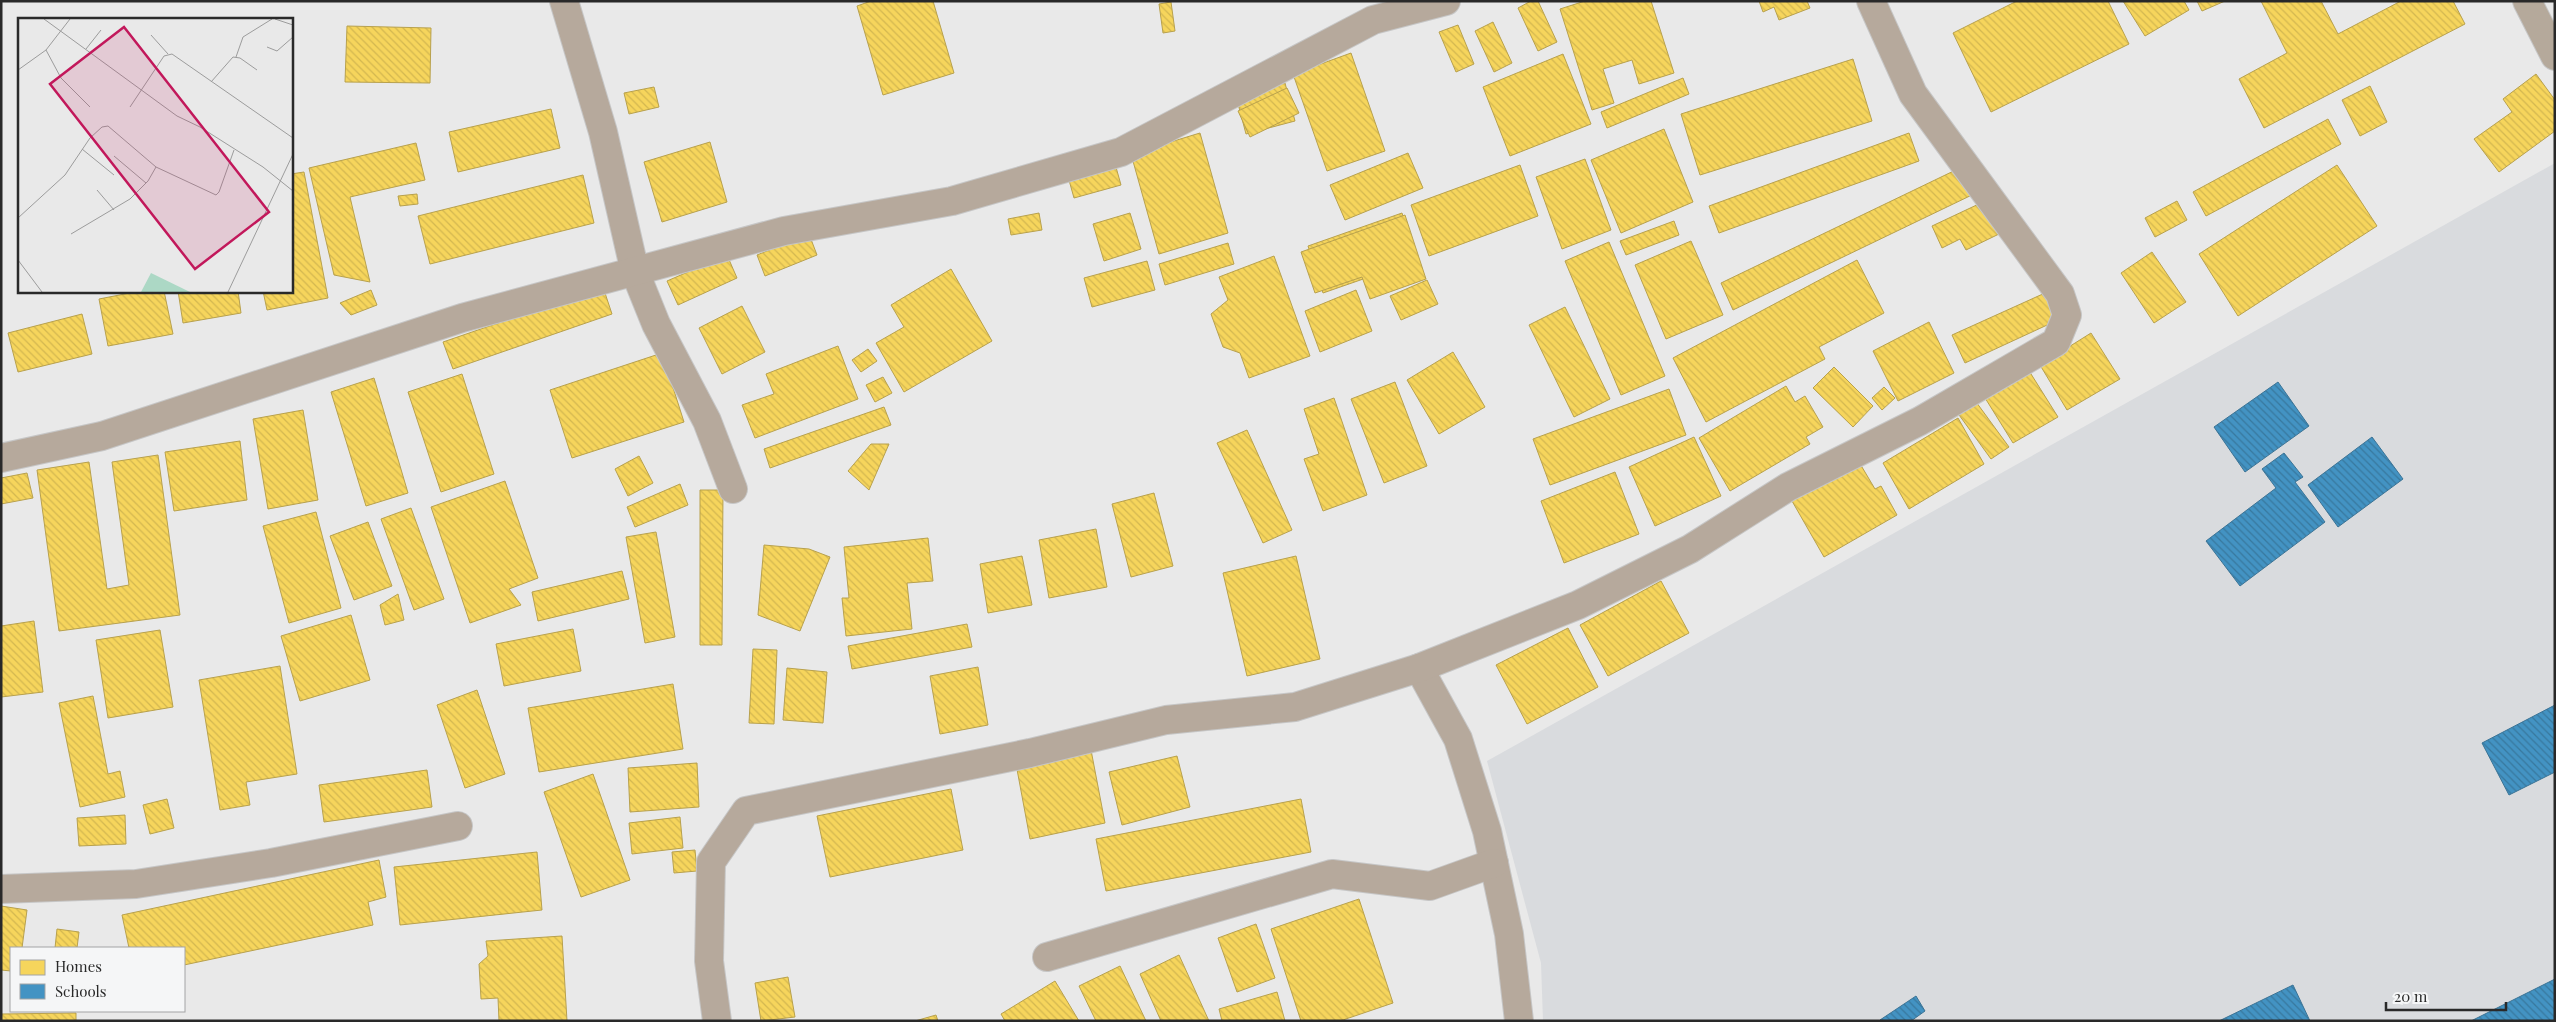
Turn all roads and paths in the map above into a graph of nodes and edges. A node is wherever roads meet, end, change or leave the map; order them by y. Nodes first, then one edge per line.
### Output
1 (564, 1) edge
2 (1446, 1) edge
3 (1871, 1) edge
4 (2527, 1) edge
5 (2555, 56) edge
6 (635, 272) junction
7 (1, 458) edge
8 (733, 489) dead end
9 (1419, 668) junction
10 (458, 826) dead end
11 (1494, 863) junction
12 (1, 888) edge
13 (1046, 957) dead end
14 (717, 1021) edge
15 (1519, 1021) edge

1 - 6 street
2 - 6 street
3 - 9 street
4 - 5 main road
6 - 7 street
6 - 8 street
9 - 11 street
9 - 14 street
10 - 12 street
11 - 13 street
11 - 15 street

